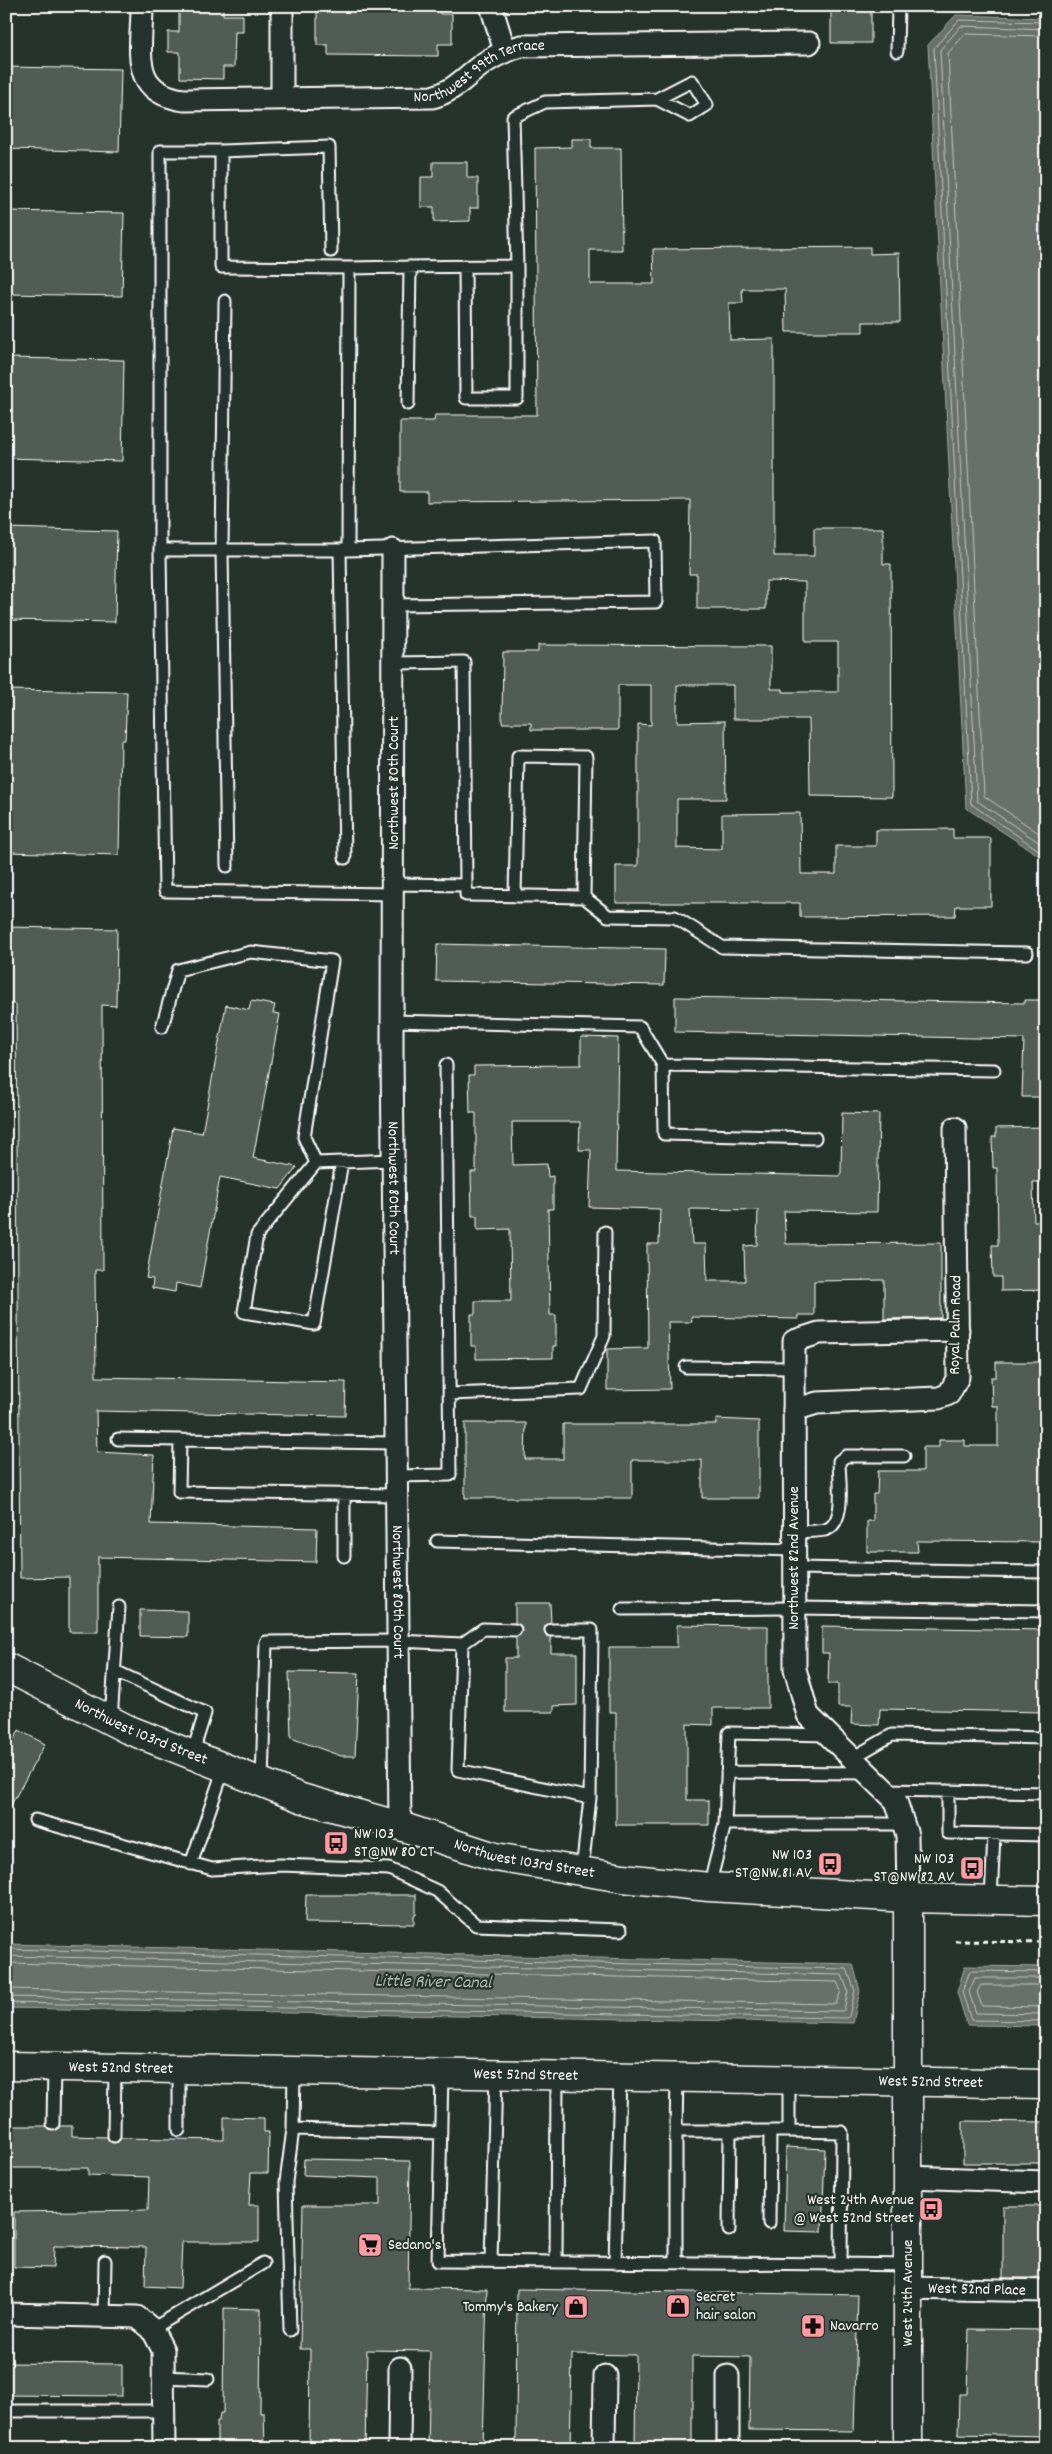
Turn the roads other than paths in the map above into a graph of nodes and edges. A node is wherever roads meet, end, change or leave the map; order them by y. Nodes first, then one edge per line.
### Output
1 (142, 6) edge
2 (282, 6) edge
3 (491, 6) edge
4 (898, 6) edge
5 (809, 43) dead end
6 (505, 50) junction
7 (897, 51) dead end
8 (282, 98) junction
9 (657, 100) dead end
10 (221, 151) junction
11 (331, 251) dead end
12 (465, 266) junction
13 (516, 266) junction
14 (410, 267) junction
15 (349, 268) junction
16 (225, 301) dead end
17 (408, 404) dead end
18 (160, 550) junction
19 (222, 550) junction
20 (344, 550) junction
21 (393, 550) junction
22 (393, 605) junction
23 (393, 664) junction
24 (345, 858) dead end
25 (227, 866) dead end
26 (466, 885) junction
27 (394, 889) junction
28 (515, 896) junction
29 (584, 897) junction
30 (1028, 953) dead end
31 (392, 1020) junction
32 (162, 1027) dead end
33 (446, 1065) dead end
34 (663, 1065) junction
35 (994, 1070) dead end
36 (955, 1128) dead end
37 (815, 1138) dead end
38 (393, 1160) junction
39 (342, 1162) junction
40 (316, 1163) junction
41 (606, 1232) dead end
42 (958, 1330) junction
43 (686, 1367) dead end
44 (794, 1368) junction
45 (449, 1394) junction
46 (794, 1410) junction
47 (118, 1439) dead end
48 (180, 1440) junction
49 (396, 1443) junction
50 (904, 1456) dead end
51 (396, 1485) junction
52 (344, 1494) junction
53 (437, 1540) dead end
54 (794, 1550) junction
55 (344, 1556) dead end
56 (1046, 1572) edge
57 (119, 1607) dead end
58 (794, 1608) junction
59 (622, 1609) dead end
60 (1046, 1611) edge
61 (515, 1630) dead end
62 (551, 1630) dead end
63 (398, 1641) junction
64 (462, 1644) junction
65 (6, 1667) edge
66 (115, 1671) junction
67 (111, 1721) junction
68 (828, 1735) junction
69 (1046, 1738) edge
70 (192, 1755) junction
71 (852, 1758) junction
72 (224, 1768) junction
73 (727, 1772) junction
74 (868, 1773) junction
75 (262, 1783) junction
76 (886, 1790) junction
77 (948, 1791) junction
78 (1046, 1793) edge
79 (590, 1798) junction
80 (35, 1820) dead end
81 (724, 1824) junction
82 (903, 1824) junction
83 (400, 1826) junction
84 (994, 1834) junction
85 (1046, 1835) edge
86 (191, 1864) junction
87 (582, 1871) junction
88 (709, 1887) junction
89 (908, 1898) junction
90 (991, 1900) junction
91 (1046, 1901) edge
92 (621, 1930) dead end
93 (6, 2066) edge
94 (54, 2067) junction
95 (114, 2068) junction
96 (179, 2069) junction
97 (294, 2071) junction
98 (442, 2073) junction
99 (496, 2074) junction
100 (557, 2075) junction
101 (620, 2076) junction
102 (677, 2078) junction
103 (789, 2080) junction
104 (907, 2082) junction
105 (1046, 2084) edge
106 (53, 2124) dead end
107 (293, 2129) junction
108 (179, 2130) dead end
109 (676, 2131) junction
110 (730, 2131) junction
111 (770, 2131) junction
112 (789, 2131) junction
113 (441, 2133) junction
114 (114, 2136) dead end
115 (908, 2177) junction
116 (1046, 2182) edge
117 (769, 2223) dead end
118 (729, 2230) dead end
119 (104, 2261) dead end
120 (492, 2262) junction
121 (556, 2262) junction
122 (262, 2263) dead end
123 (614, 2263) junction
124 (676, 2263) junction
125 (840, 2264) junction
126 (908, 2277) junction
127 (1046, 2291) edge
128 (6, 2314) edge
129 (104, 2316) junction
130 (144, 2323) junction
131 (290, 2330) dead end
132 (400, 2368) dead end
133 (605, 2376) dead end
134 (728, 2376) dead end
135 (164, 2377) junction
136 (208, 2379) dead end
137 (6, 2411) edge
138 (164, 2411) junction
139 (164, 2448) edge
140 (399, 2448) edge
141 (604, 2448) edge
142 (728, 2448) edge
143 (908, 2448) edge

1 - 8 street, Northwest 99th Terrace
2 - 8 street
3 - 6 street
4 - 7 lane
5 - 6 street, Northwest 99th Terrace
6 - 8 street, Northwest 99th Terrace
9 - 13 lane
10 - 11 lane
10 - 15 lane
10 - 18 lane
12 - 13 lane
12 - 13 lane
12 - 14 lane
14 - 15 lane
14 - 17 lane
15 - 20 lane
16 - 19 lane
18 - 19 lane
18 - 27 lane
19 - 20 lane
19 - 25 lane
20 - 21 lane
20 - 24 lane
21 - 22 street, Northwest 80th Court
21 - 22 lane
22 - 23 street, Northwest 80th Court
23 - 26 lane
23 - 27 street, Northwest 80th Court
26 - 27 lane
26 - 28 lane
27 - 31 street, Northwest 80th Court
28 - 29 lane
28 - 29 lane
29 - 30 lane
31 - 34 lane
31 - 38 street, Northwest 80th Court
32 - 40 lane
33 - 45 lane
34 - 35 lane
34 - 37 lane
36 - 42 street, Royal Palm Road
38 - 39 lane
38 - 49 street, Northwest 80th Court
39 - 40 lane
39 - 40 lane
41 - 45 lane
42 - 44 street, Northwest 82nd Avenue
42 - 46 street, Royal Palm Road
43 - 44 lane
44 - 46 street, Northwest 82nd Avenue
45 - 51 lane
46 - 54 street, Northwest 82nd Avenue
47 - 48 lane
48 - 49 lane
48 - 52 lane
49 - 51 street, Northwest 80th Court
50 - 54 lane
51 - 52 lane
51 - 63 street, Northwest 80th Court
52 - 55 lane
53 - 54 lane
54 - 56 lane
54 - 58 street, Northwest 82nd Avenue
57 - 66 lane
58 - 59 lane
58 - 60 lane
58 - 68 street, Northwest 82nd Avenue
61 - 64 lane
62 - 79 lane
63 - 64 lane
63 - 75 lane
63 - 83 street, Northwest 80th Court
64 - 79 lane
65 - 67 street, Northwest 103rd Street
66 - 67 lane
66 - 70 lane
67 - 70 street, Northwest 103rd Street
68 - 71 street, Northwest 82nd Avenue
68 - 73 lane
69 - 71 lane
70 - 72 street, Northwest 103rd Street
71 - 74 street, Northwest 82nd Avenue
72 - 75 street, Northwest 103rd Street
72 - 86 lane
73 - 74 lane
73 - 81 lane
74 - 76 street, Northwest 82nd Avenue
75 - 83 street, Northwest 103rd Street
76 - 77 lane
76 - 82 street, Northwest 82nd Avenue
77 - 78 lane
77 - 84 lane
79 - 87 lane
80 - 86 lane
81 - 82 lane
81 - 88 lane
82 - 89 street, Northwest 82nd Avenue
83 - 87 street, Northwest 103rd Street
84 - 85 lane
84 - 90 lane
86 - 92 lane
87 - 88 street, Northwest 103rd Street
88 - 89 street, Northwest 103rd Street
89 - 90 street, Northwest 103rd Street
89 - 104 street, West 24th Avenue
90 - 91 street, Northwest 103rd Street
93 - 94 street, West 52nd Street
94 - 95 street, West 52nd Street
94 - 106 lane
95 - 96 street, West 52nd Street
95 - 114 lane
96 - 97 street, West 52nd Street
96 - 108 lane
97 - 98 street, West 52nd Street
97 - 107 lane
98 - 99 street, West 52nd Street
98 - 113 lane
99 - 100 street, West 52nd Street
99 - 120 lane
100 - 101 street, West 52nd Street
100 - 121 lane
101 - 102 street, West 52nd Street
101 - 123 lane
102 - 103 street, West 52nd Street
102 - 109 lane
103 - 104 street, West 52nd Street
103 - 112 lane
104 - 105 street, West 52nd Street
104 - 115 street, West 24th Avenue
107 - 113 lane
107 - 131 lane
109 - 110 lane
109 - 124 lane
110 - 111 lane
110 - 118 lane
111 - 112 lane
111 - 117 lane
112 - 125 lane
113 - 120 lane
115 - 116 street
115 - 126 street, West 24th Avenue
119 - 129 lane
120 - 121 lane
121 - 123 lane
122 - 130 lane
123 - 124 lane
124 - 125 lane
125 - 126 lane
126 - 127 street, West 52nd Place
126 - 143 street, West 24th Avenue
128 - 129 street
129 - 130 street
130 - 135 street
132 - 140 street
133 - 141 street
134 - 142 street
135 - 136 lane
135 - 138 street
137 - 138 lane
138 - 139 street

